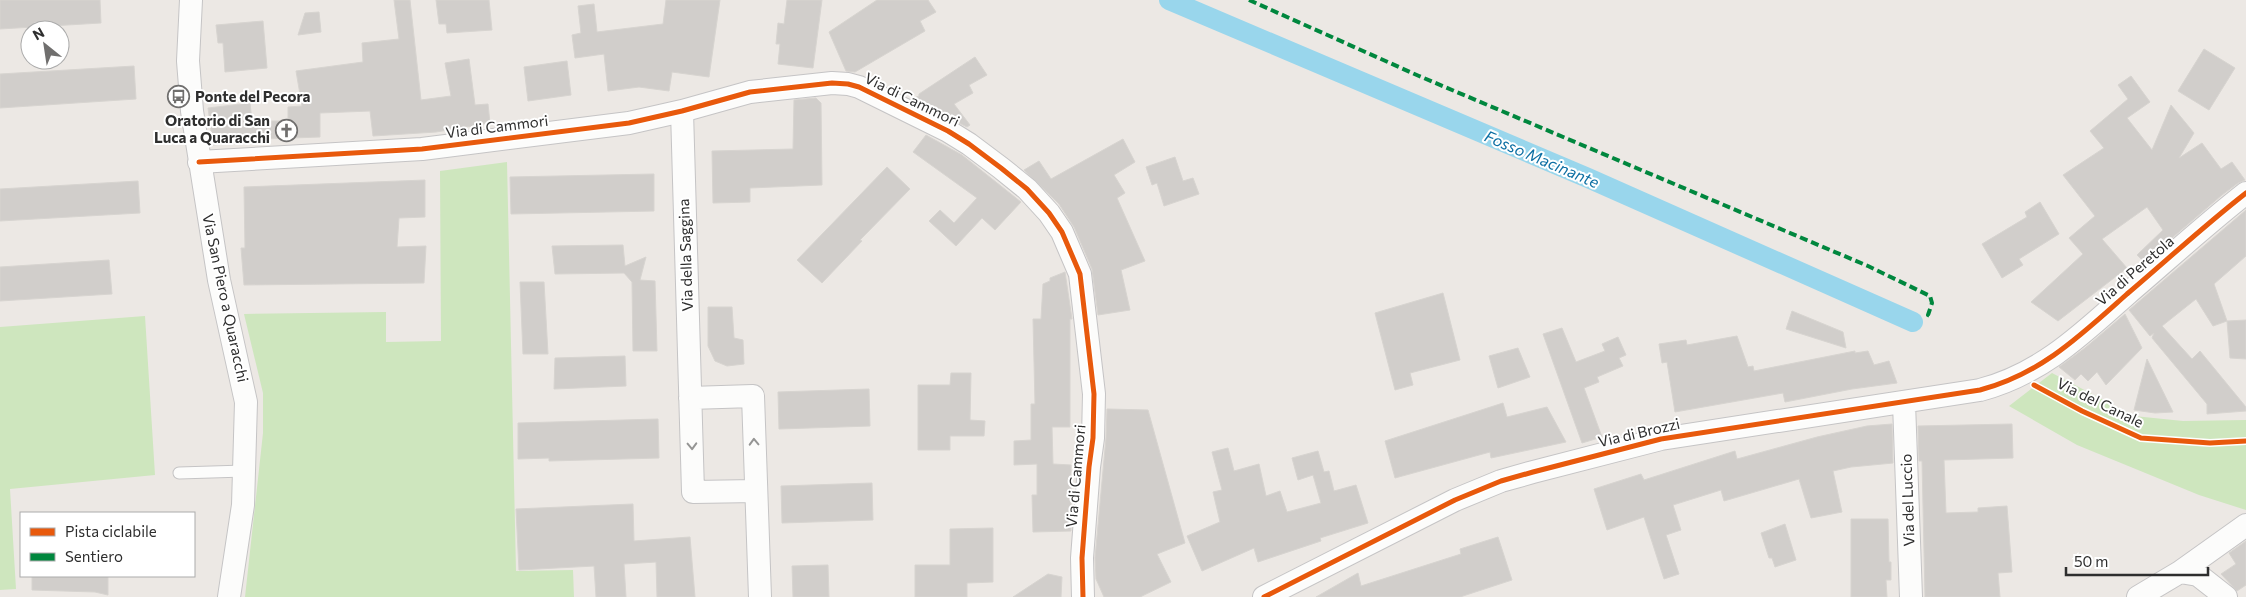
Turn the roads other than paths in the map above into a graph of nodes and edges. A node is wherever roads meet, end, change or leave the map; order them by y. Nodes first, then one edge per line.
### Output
1 (191, 0) edge
2 (682, 111) junction
3 (199, 162) junction
4 (2246, 193) edge
5 (2040, 366) joint
6 (690, 398) junction
7 (1904, 403) junction
8 (244, 471) junction
9 (179, 473) dead end
10 (756, 491) junction
11 (2246, 525) edge
12 (2180, 572) junction
13 (1278, 594) edge
14 (229, 597) edge
15 (760, 597) edge
16 (1083, 597) edge
17 (1911, 597) edge
18 (2138, 597) edge
19 (2226, 597) edge

1 - 3 street, Via San Piero a Quaracchi
2 - 3 street, Via di Cammori
2 - 6 street, Via della Saggina
2 - 16 street, Via di Cammori
3 - 8 street, Via San Piero a Quaracchi
4 - 5 street, Via di Peretola
5 - 7 street, Via di Brozzi
6 -> 10 street, Via della Saggina
10 -> 6 street
7 - 13 street, Via di Brozzi
7 - 17 street, Via del Luccio
8 - 9 lane
8 - 14 street, Via San Piero a Quaracchi
10 - 15 street
11 - 12 street
12 - 18 street
12 - 19 street

